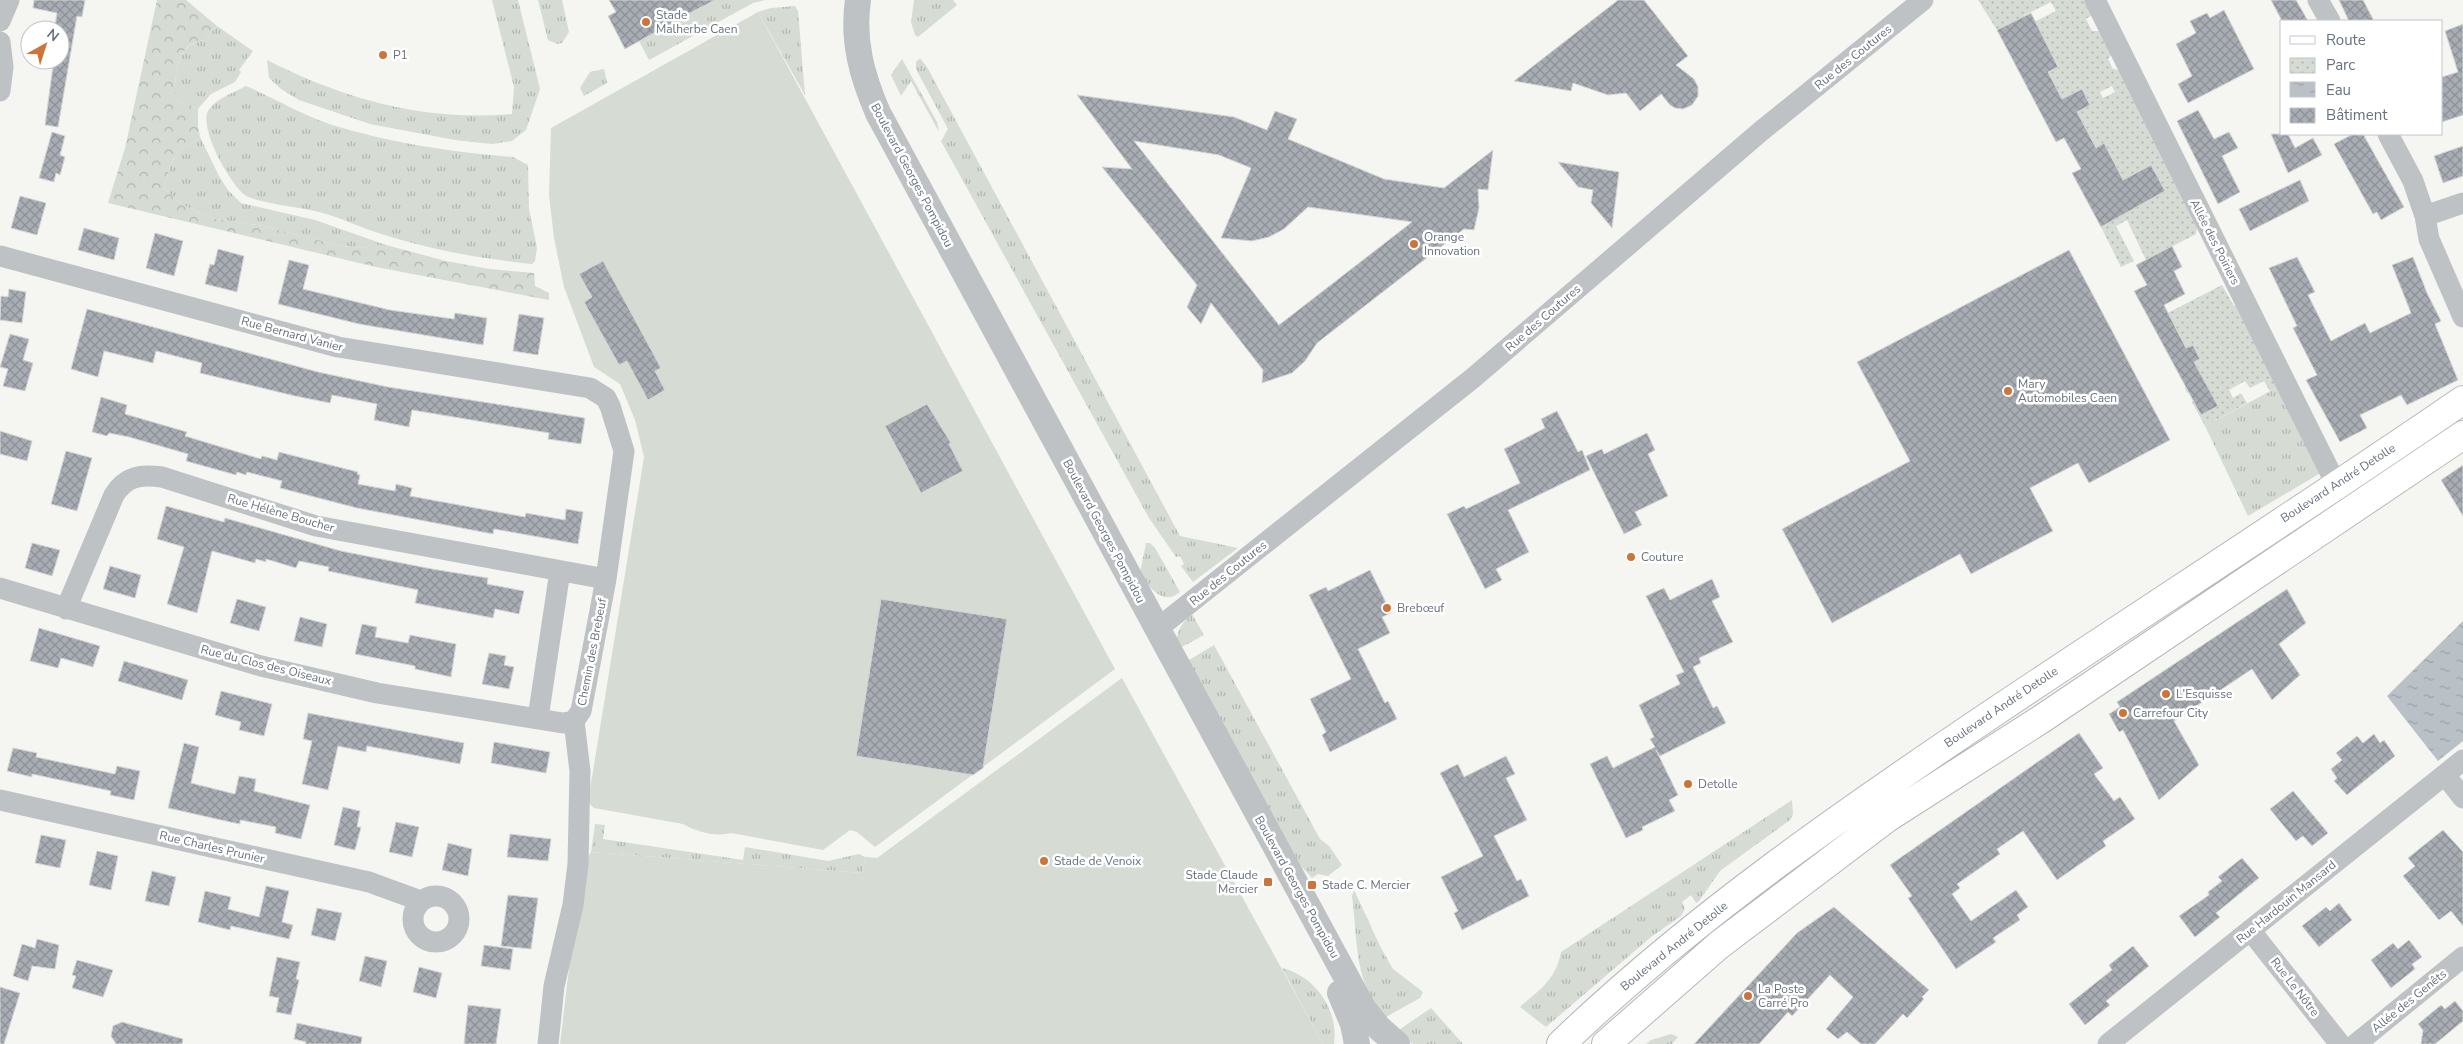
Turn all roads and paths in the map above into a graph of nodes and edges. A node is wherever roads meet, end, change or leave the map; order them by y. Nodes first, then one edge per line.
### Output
1 (9, 0) edge
2 (843, 0) edge
3 (858, 0) edge
4 (1923, 0) edge
5 (2095, 0) edge
6 (2318, 0) edge
7 (2329, 20) edge
8 (0, 21) edge
9 (0, 42) edge
10 (0, 92) edge
11 (2389, 135) edge
12 (2463, 203) edge
13 (2425, 216) junction
14 (0, 256) edge
15 (2463, 317) edge
16 (590, 388) joint
17 (2463, 400) edge
18 (2463, 435) edge
19 (2336, 484) junction
20 (560, 571) junction
21 (606, 579) junction
22 (0, 588) edge
23 (66, 609) junction
24 (1157, 629) junction
25 (2025, 692) junction
26 (538, 718) junction
27 (2042, 718) junction
28 (574, 721) junction
29 (2463, 760) edge
30 (2445, 775) junction
31 (2463, 798) edge
32 (0, 800) edge
33 (421, 901) dead end
34 (2250, 930) junction
35 (2463, 957) edge
36 (2361, 1039) edge
37 (548, 1044) edge
38 (1357, 1044) edge
39 (1397, 1044) edge
40 (1561, 1044) edge
41 (1606, 1044) edge
42 (2108, 1044) edge
43 (2340, 1044) edge

1 - 8 street
2 - 38 street, Boulevard Georges Pompidou
3 - 24 street, Boulevard Georges Pompidou
4 - 24 street, Rue des Coutures
5 - 19 street, Allée des Poiriers
6 - 7 street
9 - 10 street
11 - 13 street
12 - 13 street
13 - 15 street
14 - 16 street, Rue Bernard Vanier
16 - 21 street, Chemin des Brebeuf
17 - 19 main road, Boulevard André Detolle
18 - 27 main road
19 - 25 main road, Boulevard André Detolle
20 - 21 street, Rue Hélène Boucher
20 - 23 street, Rue Hélène Boucher
20 - 26 street
21 - 28 street, Chemin des Brebeuf
22 - 23 street, Rue du Clos des Oiseaux
23 - 26 street, Rue du Clos des Oiseaux
24 - 39 street, Boulevard Georges Pompidou
25 - 27 main road
25 - 40 main road, Boulevard André Detolle
26 - 28 street, Rue du Clos des Oiseaux
27 - 41 main road
28 - 37 street, Chemin des Brebeuf
29 - 30 street, Rue Hardouin Mansard
30 - 31 street
30 - 34 street, Rue Hardouin Mansard
32 - 33 street, Rue Charles Prunier
34 - 42 street, Rue Hardouin Mansard
34 - 43 street, Rue Le Nôtre
35 - 36 street, Allée des Genêts

